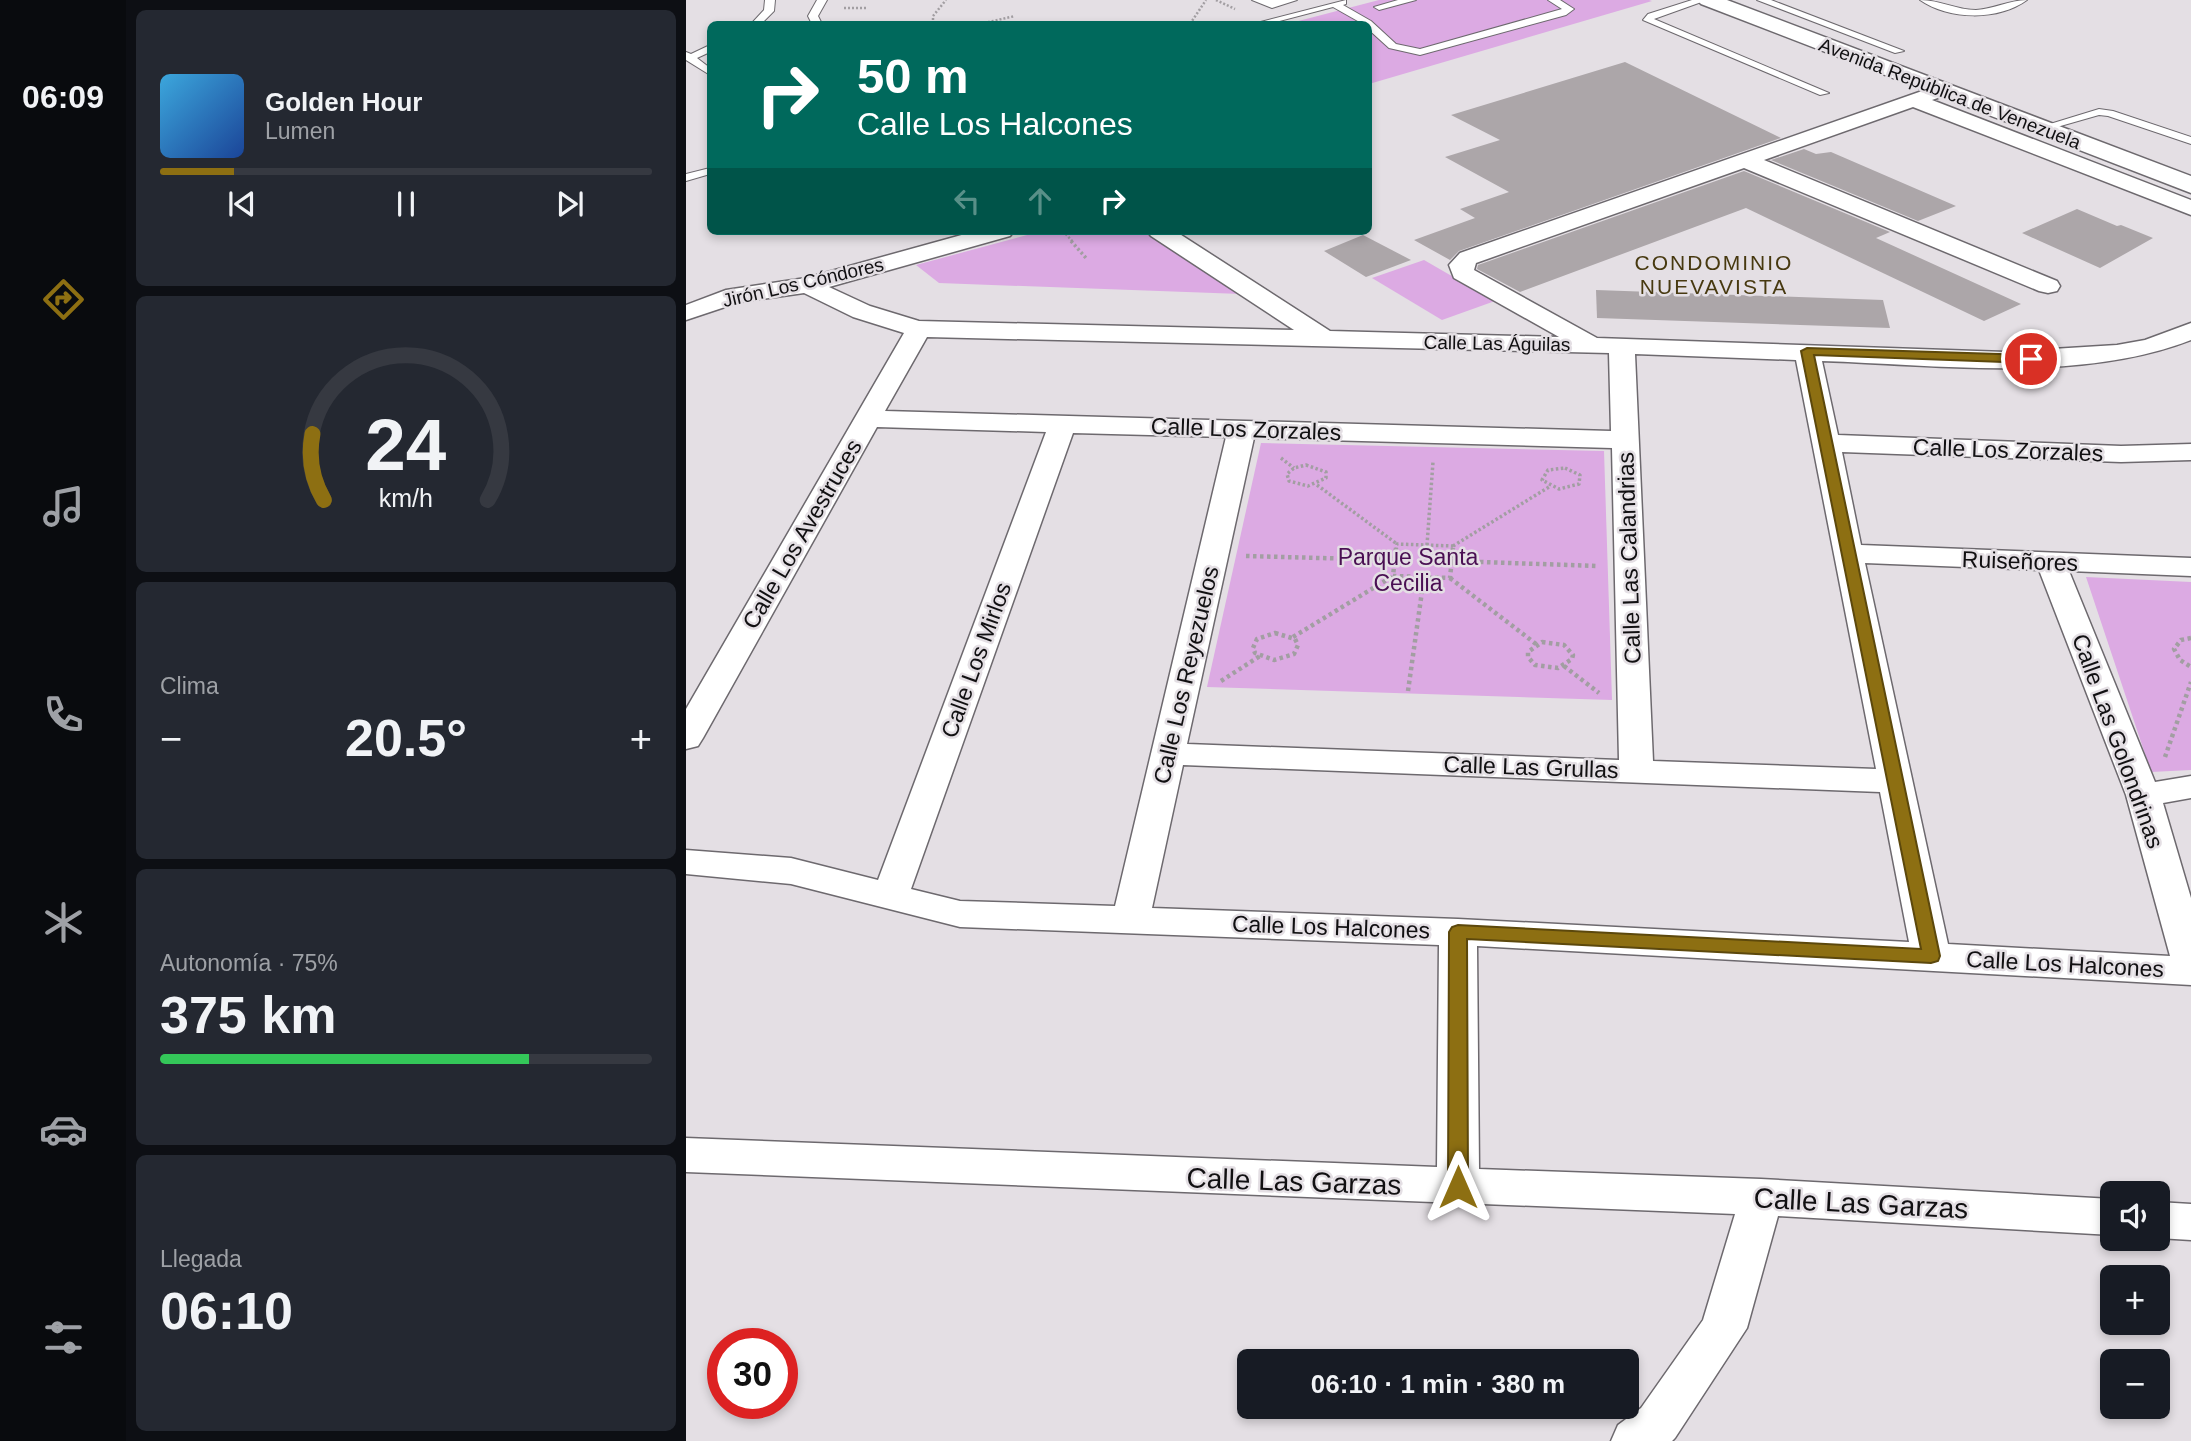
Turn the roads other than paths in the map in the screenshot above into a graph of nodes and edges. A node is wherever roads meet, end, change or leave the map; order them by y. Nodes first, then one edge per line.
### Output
1 (770, 0) edge
2 (822, 0) edge
3 (1257, 0) edge
4 (1292, 0) edge
5 (1350, 0) edge
6 (1410, 0) edge
7 (1553, 0) edge
8 (1702, 0) edge
9 (1708, 0) edge
10 (1762, 0) edge
11 (1925, 0) edge
12 (2022, 0) edge
13 (1334, 4) junction
14 (1380, 7) dead end
15 (1312, 10) junction
16 (758, 21) edge
17 (816, 21) edge
18 (1270, 21) edge
19 (1364, 21) edge
20 (1372, 27) edge
21 (1879, 31) dead end
22 (707, 49) edge
23 (688, 56) edge
24 (1895, 60) junction
25 (707, 70) edge
26 (1942, 90) junction
27 (1824, 93) dead end
28 (1912, 100) junction
29 (2043, 128) junction
30 (2191, 141) edge
31 (1744, 160) junction
32 (707, 172) edge
33 (686, 178) edge
34 (2191, 186) edge
35 (2191, 208) edge
36 (988, 235) edge
37 (1165, 235) edge
38 (808, 285) junction
39 (2048, 286) dead end
40 (686, 313) edge
41 (919, 329) junction
42 (2191, 331) edge
43 (1323, 338) junction
44 (1607, 345) junction
45 (1807, 351) junction
46 (868, 419) junction
47 (1063, 424) junction
48 (1242, 429) junction
49 (1625, 440) junction
50 (1826, 443) junction
51 (2191, 452) edge
52 (1849, 553) junction
53 (2051, 563) junction
54 (2191, 567) edge
55 (686, 738) edge
56 (1168, 754) junction
57 (1636, 771) junction
58 (1895, 781) junction
59 (2191, 787) edge
60 (2148, 794) junction
61 (686, 862) edge
62 (890, 896) junction
63 (1129, 921) junction
64 (1458, 932) junction
65 (1931, 956) junction
66 (2191, 962) edge
67 (2191, 971) edge
68 (686, 1155) edge
69 (1458, 1187) junction
70 (1761, 1197) junction
71 (2100, 1216) edge
72 (2170, 1221) edge
73 (2191, 1222) edge
74 (1635, 1441) edge

1 - 16 lane
2 - 17 lane
3 - 4 lane
4 - 15 lane
5 - 13 lane
6 - 14 lane
7 - 20 lane
8 - 27 lane
9 - 24 main road, Avenida República de Venezuela
10 - 24 lane
11 - 12 lane
13 - 15 lane
13 - 19 lane
15 - 18 lane
21 - 24 lane
22 - 23 lane
23 - 25 lane
24 - 26 main road, Avenida República de Venezuela
26 - 28 street
26 - 29 main road, Avenida República de Venezuela
28 - 31 street
28 - 35 street
29 - 30 lane
29 - 34 main road, Avenida República de Venezuela
31 - 39 street
31 - 44 street
32 - 33 lane
36 - 38 street, Jirón Los Cóndores
37 - 43 street
38 - 40 street, Jirón Los Cóndores
38 - 41 street, Calle Las Águilas
41 - 43 street, Calle Las Águilas
41 - 46 street, Calle Los Avestruces
42 - 45 street, Calle Las Águilas
43 - 44 street, Calle Las Águilas
44 - 45 street, Calle Las Águilas
44 - 49 street, Calle Las Calandrias
45 - 50 street
46 - 47 street, Calle Los Zorzales
46 - 55 street, Calle Los Avestruces
47 - 48 street, Calle Los Zorzales
47 - 62 street, Calle Los Mirlos
48 - 49 street, Calle Los Zorzales
48 - 56 street, Calle Los Reyezuelos
49 - 57 street, Calle Las Calandrias
50 - 51 street, Calle Los Zorzales
50 - 52 street
52 - 53 street, Ruiseñores
52 - 58 street
53 - 54 street, Ruiseñores
53 - 60 street, Calle Las Golondrinas
56 - 57 street, Calle Las Grullas
56 - 63 street, Calle Los Reyezuelos
57 - 58 street, Calle Las Grullas
58 - 65 street
59 - 60 street
60 - 66 street, Calle Las Golondrinas
61 - 62 street, Calle Los Halcones
62 - 63 street, Calle Los Halcones
63 - 64 street, Calle Los Halcones
64 - 65 street, Calle Los Halcones
64 - 69 street
65 - 67 street, Calle Los Halcones
68 - 69 street, Calle Las Garzas
69 - 70 street, Calle Las Garzas
70 - 71 street, Calle Las Garzas
70 - 74 street
72 - 73 street

